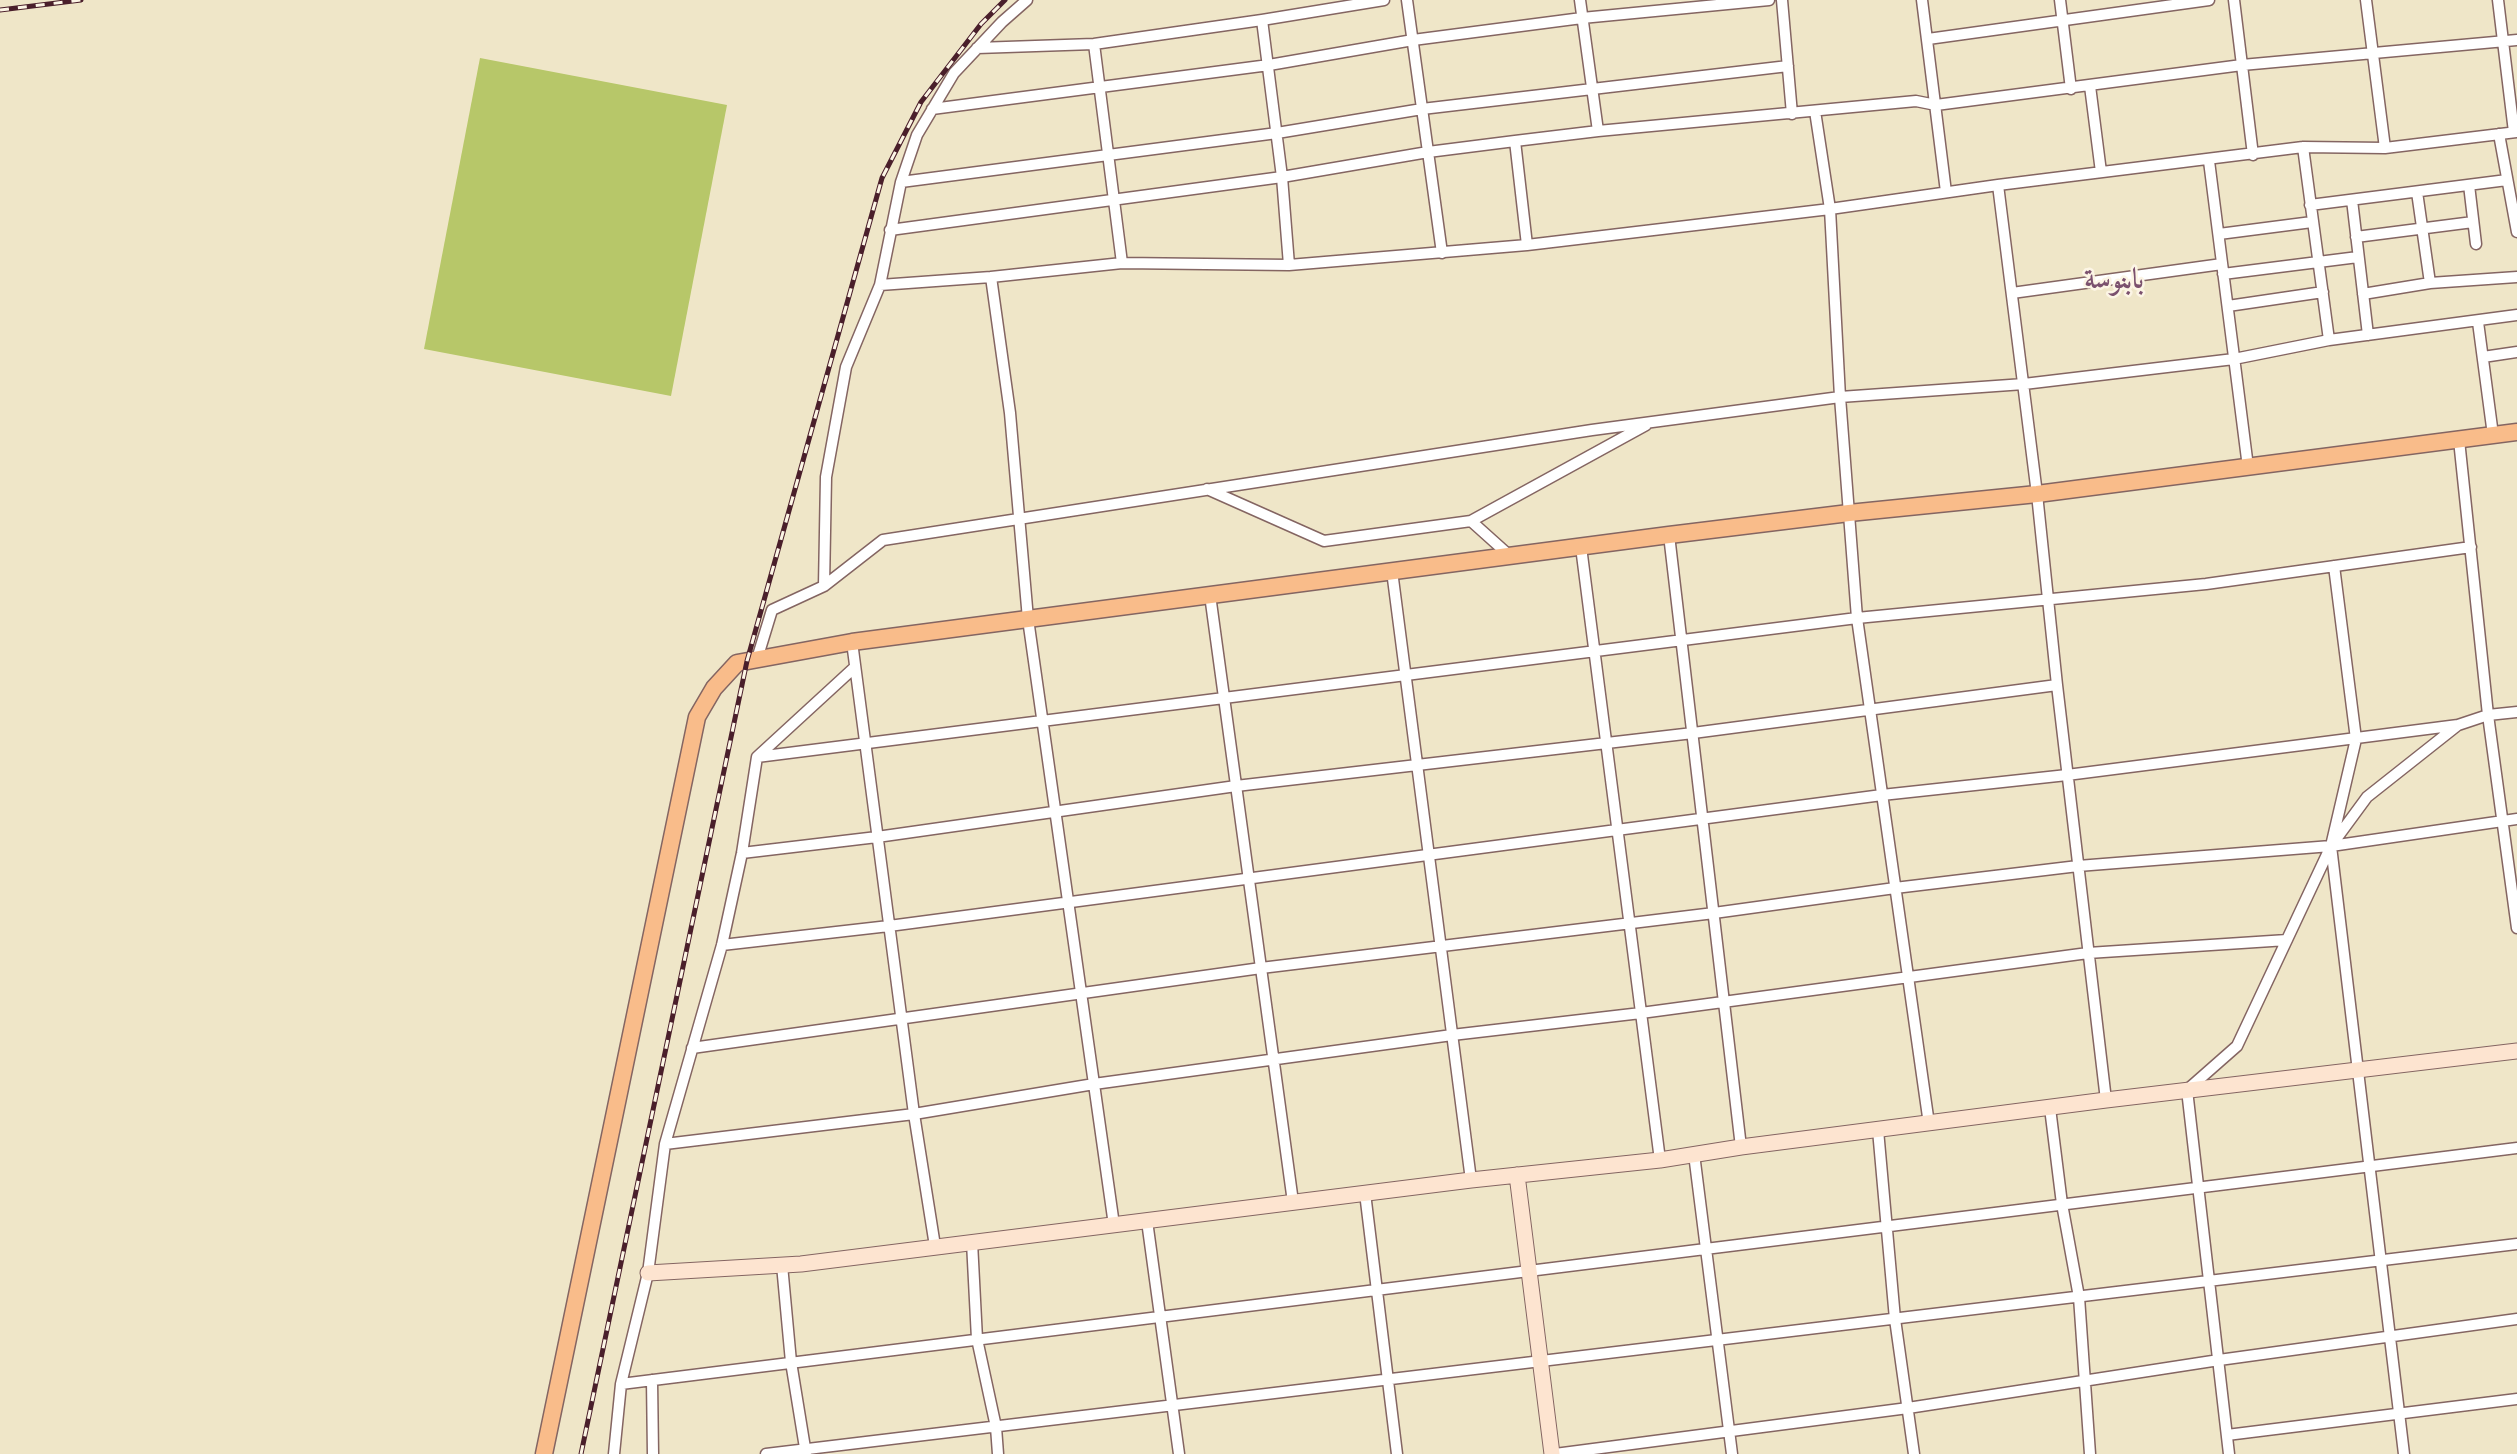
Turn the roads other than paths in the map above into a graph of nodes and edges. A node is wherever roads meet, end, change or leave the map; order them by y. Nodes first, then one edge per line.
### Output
1 (1027, 0) edge
2 (1384, 0) edge
3 (1407, 0) edge
4 (1580, 0) edge
5 (1769, 0) edge
6 (1782, 0) edge
7 (1922, 0) edge
8 (2060, 0) edge
9 (2209, 0) edge
10 (2234, 0) edge
11 (2366, 0) edge
12 (2498, 0) edge
13 (1582, 18) junction
14 (1262, 20) junction
15 (2063, 20) junction
16 (1928, 39) junction
17 (1413, 40) junction
18 (2517, 40) edge
19 (2504, 42) junction
20 (1094, 44) junction
21 (977, 48) junction
22 (2373, 51) junction
23 (1269, 65) junction
24 (2242, 65) junction
25 (1788, 66) junction
26 (2090, 86) junction
27 (1592, 87) junction
28 (1099, 88) junction
29 (2071, 89) junction
30 (1936, 105) junction
31 (932, 109) junction
32 (1422, 109) junction
33 (1815, 111) junction
34 (1792, 114) junction
35 (1598, 131) junction
36 (2516, 132) edge
37 (1277, 133) junction
38 (2499, 134) junction
39 (1515, 141) junction
40 (2303, 147) junction
41 (2385, 148) junction
42 (1428, 152) junction
43 (1108, 154) junction
44 (2253, 154) junction
45 (2209, 161) junction
46 (2101, 172) junction
47 (1282, 177) junction
48 (2508, 180) junction
49 (901, 183) junction
50 (1998, 185) junction
51 (2469, 185) junction
52 (1946, 192) junction
53 (2416, 192) junction
54 (1114, 200) junction
55 (2352, 201) junction
56 (2310, 205) junction
57 (1830, 209) junction
58 (2312, 222) junction
59 (2473, 222) junction
60 (2422, 229) junction
61 (890, 230) junction
62 (2517, 232) edge
63 (2219, 234) junction
64 (2356, 237) junction
65 (2476, 244) dead end
66 (1527, 245) junction
67 (1442, 253) junction
68 (2358, 257) junction
69 (2319, 261) junction
70 (1122, 263) junction
71 (1289, 266) junction
72 (2223, 269) junction
73 (991, 277) junction
74 (2517, 277) edge
75 (2430, 283) junction
76 (880, 285) junction
77 (2323, 292) junction
78 (2012, 293) junction
79 (2362, 294) junction
80 (2228, 306) junction
81 (2517, 315) edge
82 (2478, 322) junction
83 (2368, 335) junction
84 (2329, 340) junction
85 (2517, 352) edge
86 (2483, 357) junction
87 (2234, 359) junction
88 (2024, 384) junction
89 (1840, 397) junction
90 (1652, 422) junction
91 (2517, 432) edge
92 (2493, 435) junction
93 (2459, 440) junction
94 (2248, 467) junction
95 (1206, 489) junction
96 (2037, 494) junction
97 (1849, 513) junction
98 (1019, 518) junction
99 (1471, 521) junction
100 (1669, 535) junction
101 (1581, 547) junction
102 (2471, 547) junction
103 (1510, 556) junction
104 (2334, 566) junction
105 (1392, 572) junction
106 (824, 586) junction
107 (1210, 595) junction
108 (2047, 598) junction
109 (1857, 618) junction
110 (1028, 619) junction
111 (1682, 640) junction
112 (852, 642) junction
113 (1594, 651) junction
114 (758, 659) junction
115 (855, 667) junction
116 (1405, 675) junction
117 (2057, 685) junction
118 (1224, 698) junction
119 (1870, 709) junction
120 (2517, 711) edge
121 (2488, 716) junction
122 (1043, 721) junction
123 (2458, 725) junction
124 (1693, 733) junction
125 (2356, 739) junction
126 (1606, 742) junction
127 (865, 744) junction
128 (758, 757) junction
129 (1417, 764) junction
130 (2067, 775) junction
131 (1236, 786) junction
132 (1882, 795) junction
133 (1056, 813) junction
134 (2517, 819) edge
135 (1703, 820) junction
136 (2502, 821) junction
137 (1617, 831) junction
138 (877, 837) junction
139 (2331, 846) junction
140 (742, 853) junction
141 (1428, 856) junction
142 (2078, 866) junction
143 (1249, 879) junction
144 (1895, 888) junction
145 (1068, 902) junction
146 (1714, 913) junction
147 (1629, 922) junction
148 (889, 926) junction
149 (2517, 928) edge
150 (2286, 940) junction
151 (722, 945) junction
152 (1440, 947) junction
153 (2088, 953) junction
154 (1261, 968) junction
155 (1908, 978) junction
156 (1081, 992) junction
157 (1724, 1002) junction
158 (1641, 1013) junction
159 (902, 1019) junction
160 (1452, 1035) junction
161 (692, 1048) junction
162 (2517, 1051) edge
163 (1274, 1059) junction
164 (2357, 1070) junction
165 (1094, 1084) junction
166 (2187, 1090) junction
167 (2106, 1100) junction
168 (2050, 1108) junction
169 (914, 1114) junction
170 (1929, 1124) junction
171 (1878, 1130) junction
172 (665, 1144) junction
173 (1741, 1147) junction
174 (2517, 1148) edge
175 (1694, 1154) junction
176 (1660, 1160) junction
177 (2371, 1166) junction
178 (1517, 1175) junction
179 (1470, 1180) junction
180 (2197, 1187) junction
181 (1365, 1193) junction
182 (1293, 1202) junction
183 (2062, 1204) junction
184 (1147, 1221) junction
185 (1114, 1225) junction
186 (1886, 1226) junction
187 (972, 1242) junction
188 (2517, 1244) edge
189 (935, 1246) junction
190 (1706, 1249) junction
191 (2379, 1261) junction
192 (782, 1265) junction
193 (1529, 1271) junction
194 (648, 1273) junction
195 (2210, 1281) junction
196 (1377, 1289) junction
197 (2079, 1297) junction
198 (1159, 1317) junction
199 (1895, 1319) junction
200 (2517, 1319) edge
201 (2389, 1337) junction
202 (977, 1339) junction
203 (1718, 1341) junction
204 (2219, 1360) junction
205 (791, 1362) junction
206 (1540, 1362) junction
207 (652, 1380) junction
208 (1388, 1380) junction
209 (2085, 1381) junction
210 (621, 1384) junction
211 (2517, 1399) edge
212 (1173, 1405) junction
213 (1908, 1408) junction
214 (2399, 1414) junction
215 (996, 1426) junction
216 (1729, 1431) junction
217 (2227, 1436) junction
218 (805, 1452) edge
219 (544, 1454) edge
220 (614, 1454) edge
221 (653, 1454) edge
222 (766, 1454) edge
223 (999, 1454) edge
224 (1179, 1454) edge
225 (1397, 1454) edge
226 (1553, 1454) edge
227 (1732, 1454) edge
228 (1914, 1454) edge
229 (2090, 1454) edge
230 (2229, 1454) edge
231 (2404, 1454) edge

1 - 21 street
2 - 14 street
3 - 17 street
4 - 13 street
5 - 13 street
6 - 25 street
7 - 16 street
8 - 15 street
9 - 15 street
10 - 24 street
11 - 22 street
12 - 19 street
13 - 17 street
13 - 27 street
14 - 20 street
14 - 23 street
15 - 16 street
15 - 29 street
16 - 30 street
17 - 23 street
17 - 32 street
18 - 19 street
19 - 22 street
19 - 36 street
20 - 21 street
20 - 28 street
21 - 31 street
22 - 24 street
22 - 41 street
23 - 28 street
23 - 37 street
24 - 26 street
24 - 44 street
25 - 27 street
25 - 34 street
26 - 29 street
26 - 46 street
27 - 32 street
27 - 35 street
28 - 31 street
28 - 43 street
29 - 30 street
30 - 33 street
30 - 52 street
31 - 49 street
32 - 37 street
32 - 42 street
33 - 34 street
33 - 57 street
34 - 35 street
35 - 39 street
36 - 38 street
37 - 43 street
37 - 47 street
38 - 41 street
38 - 48 street
39 - 42 street
39 - 66 street
40 - 41 street
40 - 44 street
40 - 56 street
42 - 47 street
42 - 67 street
43 - 49 street
43 - 54 street
44 - 45 street
45 - 46 street
45 - 63 street
46 - 50 street
47 - 54 street
47 - 71 street
48 - 51 street
48 - 62 street
49 - 61 street
50 - 52 street
50 - 78 street
51 - 53 street
51 - 59 street
52 - 57 street
53 - 55 street
53 - 60 street
54 - 61 street
54 - 70 street
55 - 56 street
55 - 64 street
56 - 58 street
57 - 66 street
57 - 89 street
58 - 63 street
58 - 69 street
59 - 60 street
59 - 65 street
60 - 64 street
60 - 75 street
61 - 76 street
63 - 72 street
64 - 68 street
66 - 67 street
67 - 71 street
68 - 69 street
68 - 79 street
69 - 72 street
69 - 77 street
70 - 71 street
70 - 73 street
72 - 78 street
72 - 80 street
73 - 76 street
73 - 98 street
74 - 75 street
75 - 79 street
76 - 106 street
77 - 80 street
77 - 84 street
78 - 88 street
79 - 83 street
80 - 87 street
81 - 82 street
82 - 83 street
82 - 86 street
83 - 84 street
84 - 87 street
85 - 86 street
86 - 92 street
87 - 88 street
87 - 94 street
88 - 89 street
88 - 96 street
89 - 90 street
89 - 97 street
90 - 95 street
90 - 99 street
91 - 92 main road
92 - 93 main road
93 - 94 main road
93 - 102 street
94 - 96 main road
95 - 98 street
95 - 99 street
96 - 97 main road
96 - 108 street
97 - 100 main road
97 - 109 street
98 - 106 street
98 - 110 street
99 - 103 street
100 - 101 main road
100 - 111 street
101 - 103 main road
101 - 113 street
102 - 104 street
102 - 121 street
103 - 105 main road
104 - 108 street
104 - 125 street
105 - 107 main road
105 - 116 street
106 - 114 street
107 - 110 main road
107 - 118 street
108 - 109 street
108 - 117 street
109 - 111 street
109 - 119 street
110 - 112 main road
110 - 122 street
111 - 113 street
111 - 124 street
112 - 114 main road
112 - 115 street
113 - 116 street
113 - 126 street
114 - 219 main road
115 - 127 street
115 - 128 street
116 - 118 street
116 - 129 street
117 - 119 street
117 - 130 street
118 - 122 street
118 - 131 street
119 - 124 street
119 - 132 street
120 - 121 street
121 - 123 street
121 - 136 street
122 - 127 street
122 - 133 street
123 - 125 street
123 - 139 street
124 - 126 street
124 - 135 street
125 - 130 street
125 - 139 street
126 - 129 street
126 - 137 street
127 - 128 street
127 - 138 street
128 - 140 street
129 - 131 street
129 - 141 street
130 - 132 street
130 - 142 street
131 - 133 street
131 - 143 street
132 - 135 street
132 - 144 street
133 - 138 street
133 - 145 street
134 - 136 street
135 - 137 street
135 - 146 street
136 - 139 street
136 - 149 street
137 - 141 street
137 - 147 street
138 - 140 street
138 - 148 street
139 - 142 street
139 - 150 street
139 - 164 street
140 - 151 street
141 - 143 street
141 - 152 street
142 - 144 street
142 - 153 street
143 - 145 street
143 - 154 street
144 - 146 street
144 - 155 street
145 - 148 street
145 - 156 street
146 - 147 street
146 - 157 street
147 - 152 street
147 - 158 street
148 - 151 street
148 - 159 street
150 - 153 street
150 - 166 street
151 - 161 street
152 - 154 street
152 - 160 street
153 - 155 street
153 - 167 street
154 - 156 street
154 - 163 street
155 - 157 street
155 - 170 street
156 - 159 street
156 - 165 street
157 - 158 street
157 - 173 street
158 - 160 street
158 - 176 street
159 - 161 street
159 - 169 street
160 - 163 street
160 - 179 street
161 - 172 street
162 - 164 street
163 - 165 street
163 - 182 street
164 - 166 street
164 - 177 street
165 - 169 street
165 - 185 street
166 - 167 street
166 - 180 street
167 - 168 street
168 - 170 street
168 - 183 street
169 - 172 street
169 - 189 street
170 - 171 street
171 - 173 street
171 - 186 street
172 - 194 street
173 - 175 street
174 - 177 street
175 - 176 street
175 - 190 street
176 - 178 street
177 - 180 street
177 - 191 street
178 - 179 street
178 - 193 street
179 - 181 street
180 - 183 street
180 - 195 street
181 - 182 street
181 - 196 street
182 - 184 street
183 - 186 street
183 - 197 street
184 - 185 street
184 - 198 street
185 - 187 street
186 - 190 street
186 - 199 street
187 - 189 street
187 - 202 street
188 - 191 street
189 - 192 street
190 - 193 street
190 - 203 street
191 - 195 street
191 - 201 street
192 - 194 street
192 - 205 street
193 - 196 street
193 - 206 street
194 - 210 street
195 - 197 street
195 - 204 street
196 - 198 street
196 - 208 street
197 - 199 street
197 - 209 street
198 - 202 street
198 - 212 street
199 - 203 street
199 - 213 street
200 - 201 street
201 - 204 street
201 - 214 street
202 - 205 street
202 - 215 street
203 - 206 street
203 - 216 street
204 - 209 street
204 - 217 street
205 - 207 street
205 - 218 street
206 - 208 street
206 - 226 street
207 - 210 street
207 - 221 street
208 - 212 street
208 - 225 street
209 - 213 street
209 - 229 street
210 - 220 street
211 - 214 street
212 - 215 street
212 - 224 street
213 - 216 street
213 - 228 street
214 - 217 street
214 - 231 street
215 - 218 street
215 - 223 street
216 - 226 street
216 - 227 street
217 - 230 street
218 - 222 street

